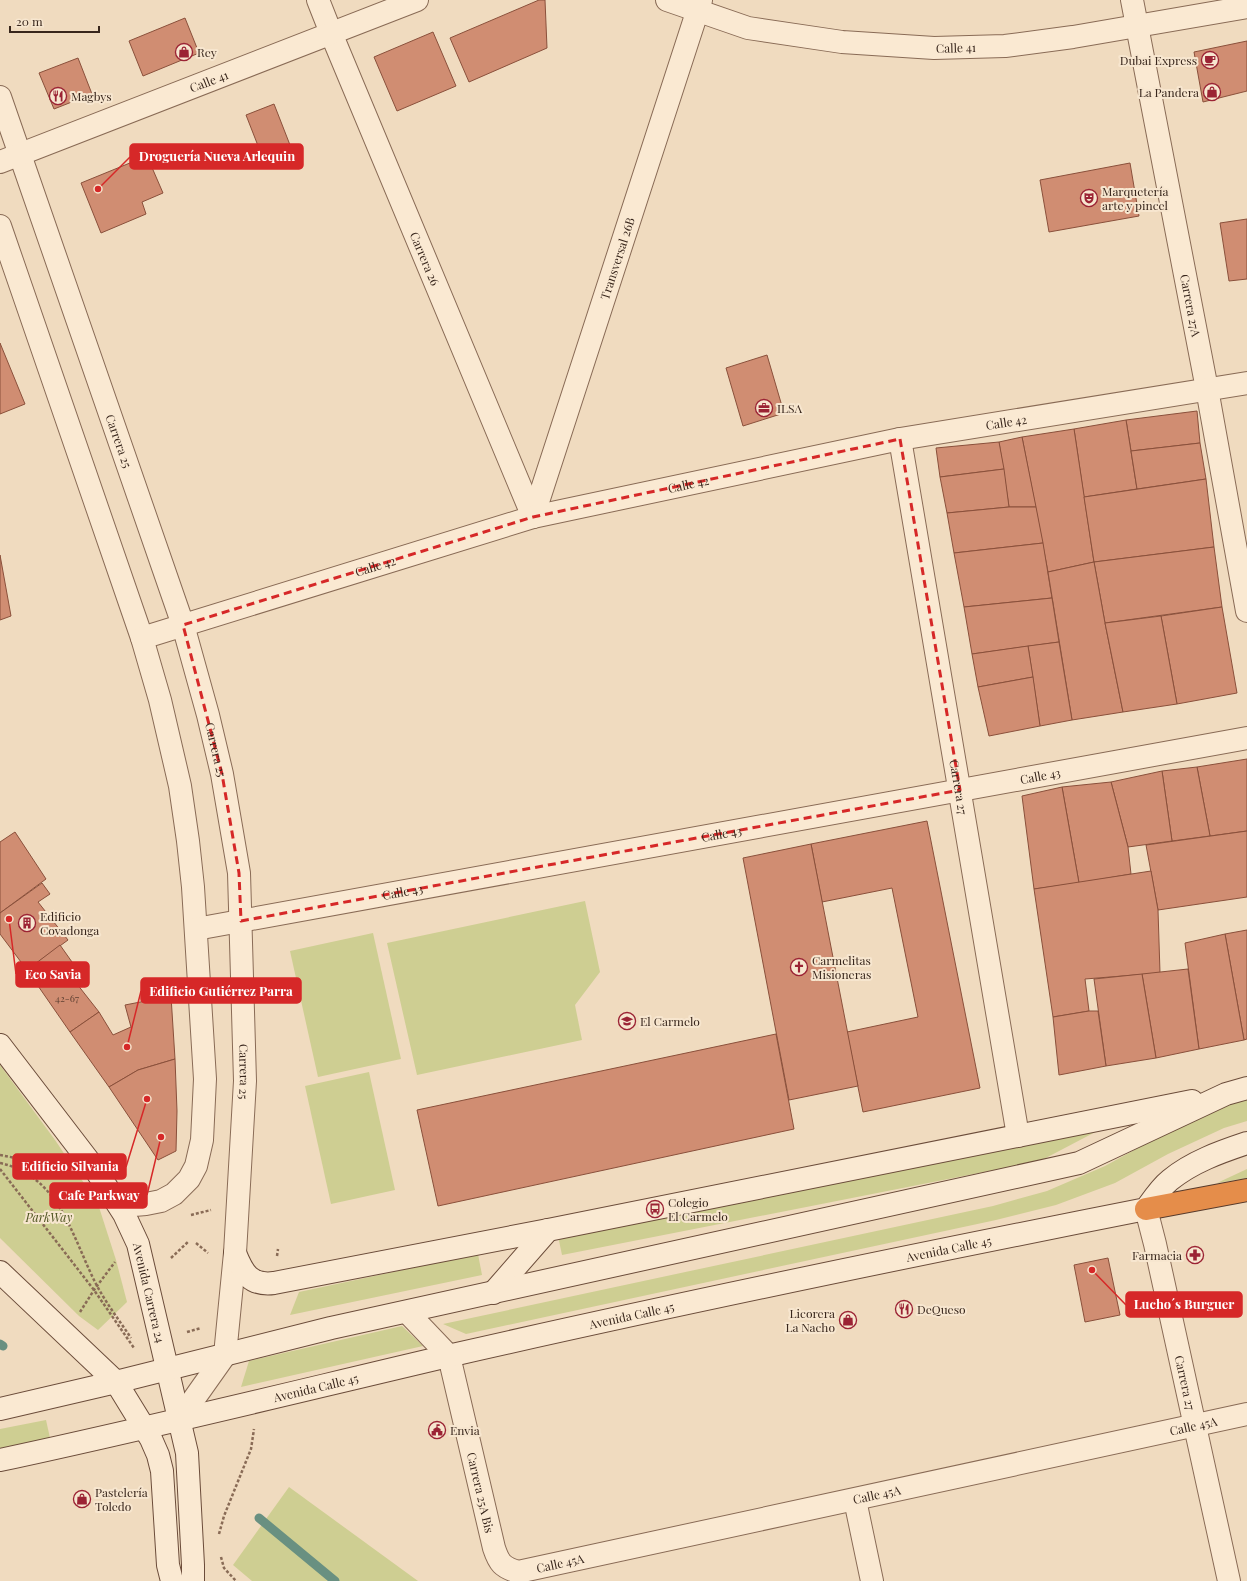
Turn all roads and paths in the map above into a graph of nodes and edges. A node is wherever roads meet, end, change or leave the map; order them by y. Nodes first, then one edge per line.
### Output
1 (318, 0) edge
2 (417, 0) edge
3 (667, 0) edge
4 (1132, 0) edge
5 (699, 5) edge
6 (1247, 7) edge
7 (1137, 26) junction
8 (331, 34) junction
9 (0, 97) edge
10 (20, 154) junction
11 (0, 162) edge
12 (0, 226) edge
13 (1247, 383) edge
14 (1207, 389) junction
15 (900, 439) junction
16 (533, 517) junction
17 (1247, 611) edge
18 (183, 625) junction
19 (142, 638) junction
20 (1247, 738) edge
21 (960, 790) junction
22 (241, 920) junction
23 (196, 929) junction
24 (0, 1045) edge
25 (1247, 1088) edge
26 (1226, 1094) junction
27 (1018, 1136) junction
28 (1247, 1143) edge
29 (0, 1155) edge
30 (88, 1160) junction
31 (0, 1163) edge
32 (0, 1169) edge
33 (1247, 1190) edge
34 (116, 1201) junction
35 (1146, 1209) junction
36 (548, 1230) junction
37 (189, 1241) dead end
38 (235, 1253) junction
39 (171, 1258) dead end
40 (116, 1260) dead end
41 (0, 1272) edge
42 (97, 1285) junction
43 (94, 1290) junction
44 (493, 1293) junction
45 (407, 1312) junction
46 (226, 1355) junction
47 (449, 1356) junction
48 (168, 1370) junction
49 (116, 1382) junction
50 (0, 1409) edge
51 (1247, 1414) edge
52 (179, 1420) junction
53 (1195, 1425) junction
54 (144, 1428) junction
55 (252, 1449) dead end
56 (0, 1460) edge
57 (855, 1500) junction
58 (219, 1542) dead end
59 (220, 1555) dead end
60 (506, 1568) joint
61 (172, 1581) edge
62 (193, 1581) edge
63 (236, 1581) edge
64 (872, 1581) edge
65 (1229, 1581) edge

1 - 8 street, Carrera 26
2 - 8 street, Calle 41
3 - 5 street, Calle 41
4 - 7 street, Carrera 27A
5 - 7 street, Calle 41
5 - 16 street, Transversal 26B
6 - 7 street, Calle 41
7 - 14 street, Carrera 27A
8 - 10 street, Calle 41
8 - 16 street, Carrera 26
9 - 10 street, Carrera 25
10 - 11 street, Calle 41
10 - 18 street, Carrera 25
12 - 19 street
13 - 14 street, Calle 42
14 - 15 street, Calle 42
14 - 17 street, Carrera 27A
15 - 16 street, Calle 42
15 - 21 street, Carrera 27
16 - 18 street, Calle 42
18 - 19 street, Calle 42
18 - 22 street, Carrera 25
19 - 23 street
20 - 21 street, Calle 43
21 - 22 street, Calle 43
21 - 27 street, Carrera 27
22 - 23 street, Calle 43
22 - 38 street, Carrera 25
23 - 34 street
24 - 30 street, Avenida Carrera 24
25 - 26 street
26 - 27 street
26 - 44 street
27 - 36 street
28 - 35 street
29 - 30 path
30 - 34 street, Avenida Carrera 24
31 - 42 path
32 - 43 path
33 - 35 highway
34 - 48 street, Avenida Carrera 24
35 - 47 street, Avenida Calle 45
35 - 53 street, Carrera 27
36 - 38 street
36 - 44 street
37 - 39 path
38 - 46 street, Carrera 25
40 - 42 path
41 - 49 street
42 - 43 path
42 - 43 path
44 - 45 street
45 - 46 street
45 - 47 street
46 - 48 street
46 - 52 street
47 - 52 street, Avenida Calle 45
47 - 60 street, Carrera 25A Bis
48 - 49 street
48 - 52 street, Avenida Carrera 24
49 - 50 street
49 - 54 street
51 - 53 street, Calle 45A
52 - 54 street, Avenida Calle 45
52 - 62 street, Avenida Carrera 24
53 - 57 street, Calle 45A
53 - 65 street, Carrera 27
54 - 56 street, Avenida Calle 45
54 - 61 street
55 - 58 path
57 - 60 street, Calle 45A
57 - 64 street
59 - 63 path

